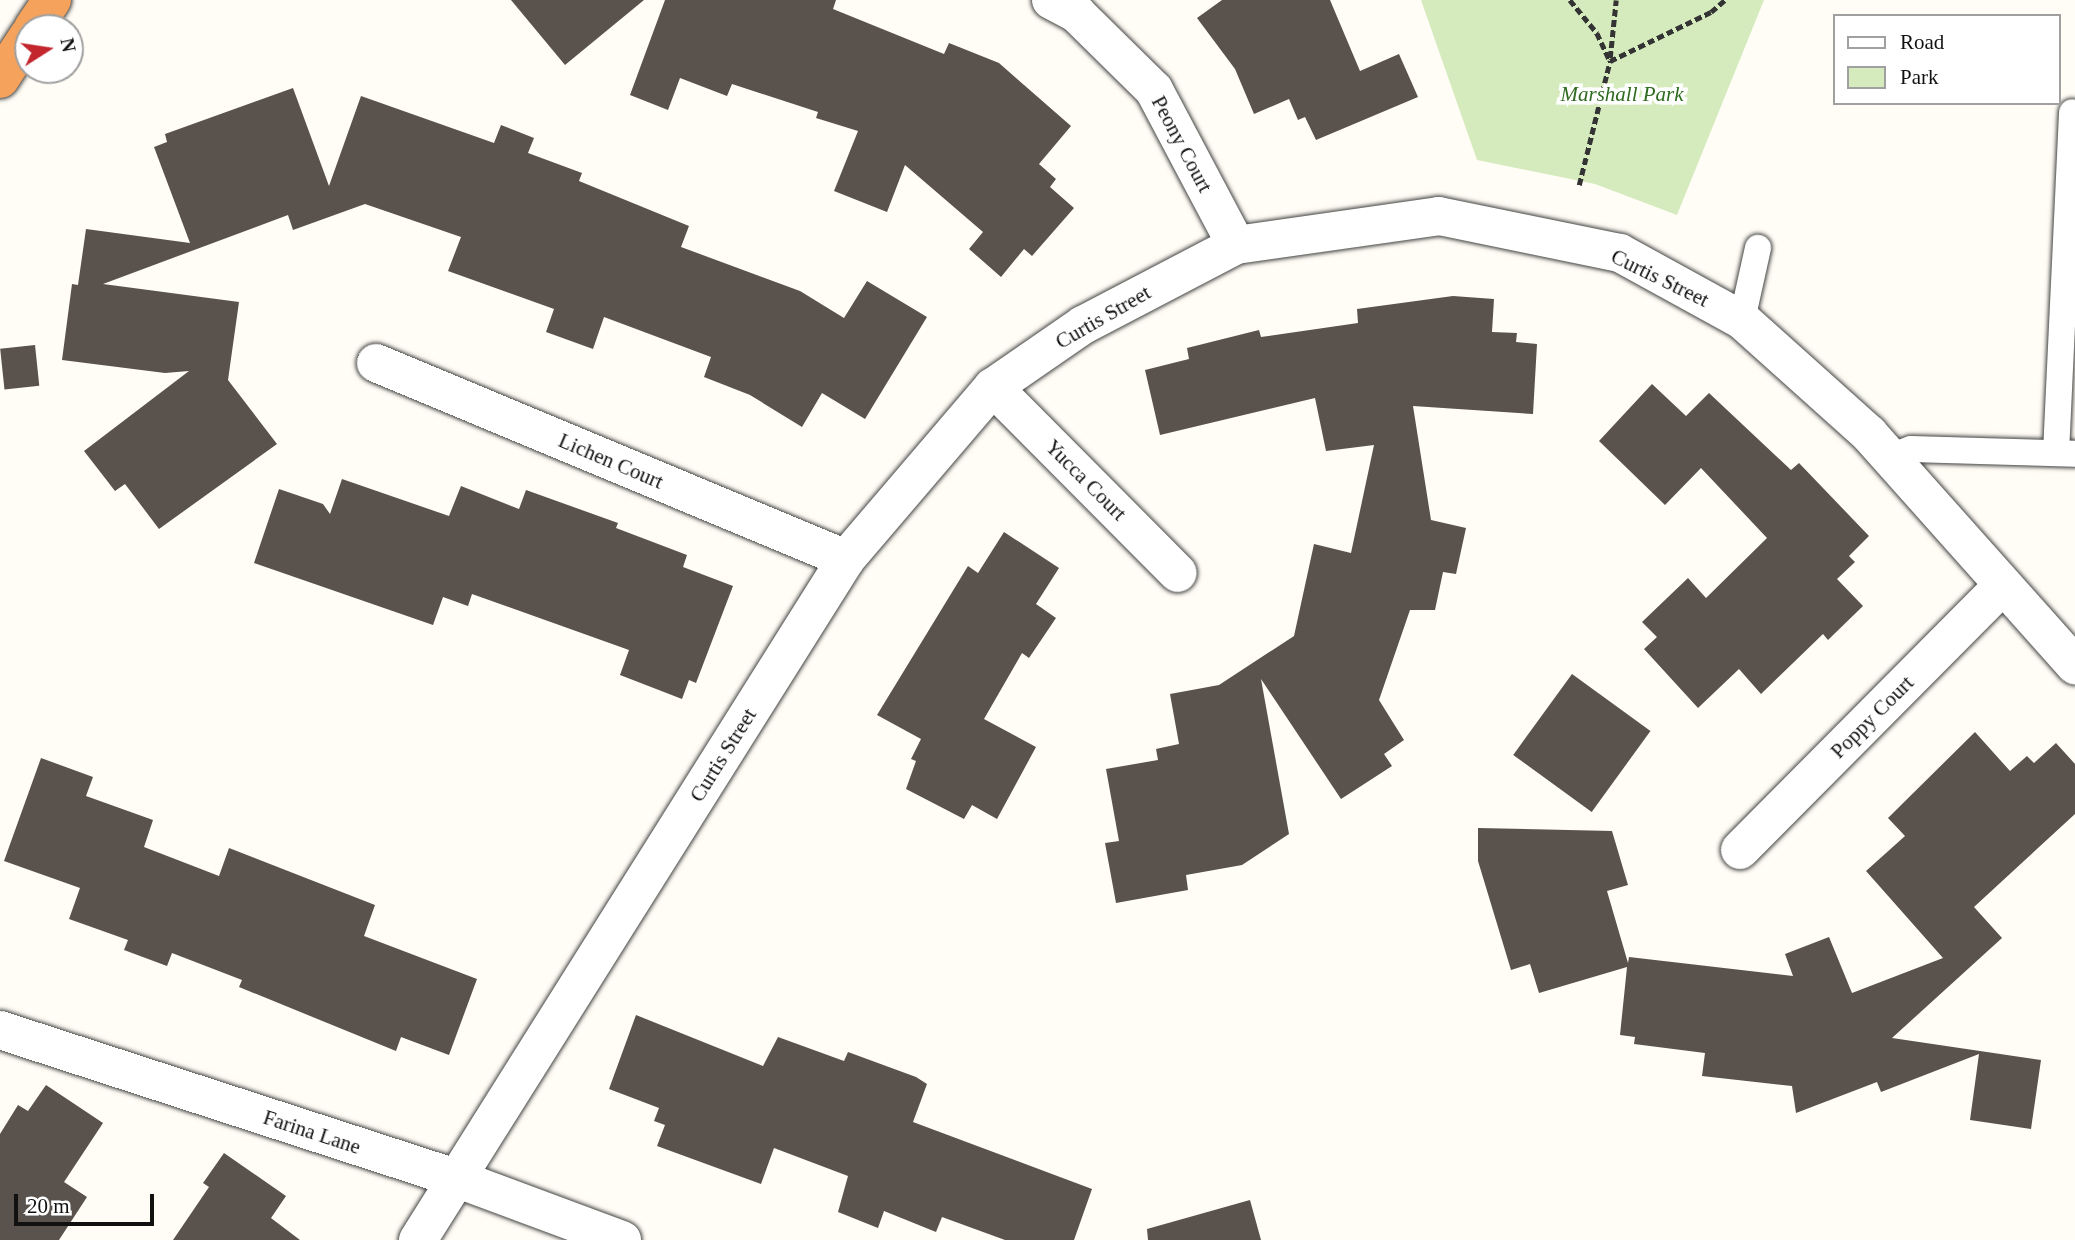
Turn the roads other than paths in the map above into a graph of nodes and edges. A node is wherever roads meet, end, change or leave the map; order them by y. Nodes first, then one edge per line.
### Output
1 (1051, 0) edge
2 (14, 58) edge
3 (0, 79) edge
4 (2072, 112) dead end
5 (1236, 245) junction
6 (1758, 248) dead end
7 (1742, 320) junction
8 (376, 363) dead end
9 (993, 387) junction
10 (2065, 453) edge
11 (1890, 457) junction
12 (846, 559) junction
13 (1178, 573) dead end
14 (2003, 584) junction
15 (2075, 665) edge
16 (1740, 850) dead end
17 (0, 1030) edge
18 (458, 1179) junction
19 (418, 1240) edge
20 (622, 1240) edge

1 - 5 street, Peony Court
2 - 3 highway
4 - 10 lane
5 - 7 street, Curtis Street
5 - 9 street, Curtis Street
6 - 7 lane
7 - 11 street, Curtis Street
8 - 12 street, Lichen Court
9 - 12 street, Curtis Street
9 - 13 street, Yucca Court
10 - 11 lane
11 - 14 street, Curtis Street
12 - 18 street, Curtis Street
14 - 15 street, Curtis Street
14 - 16 street, Poppy Court
17 - 18 street, Farina Lane
18 - 19 street, Curtis Street
18 - 20 street, Farina Lane

